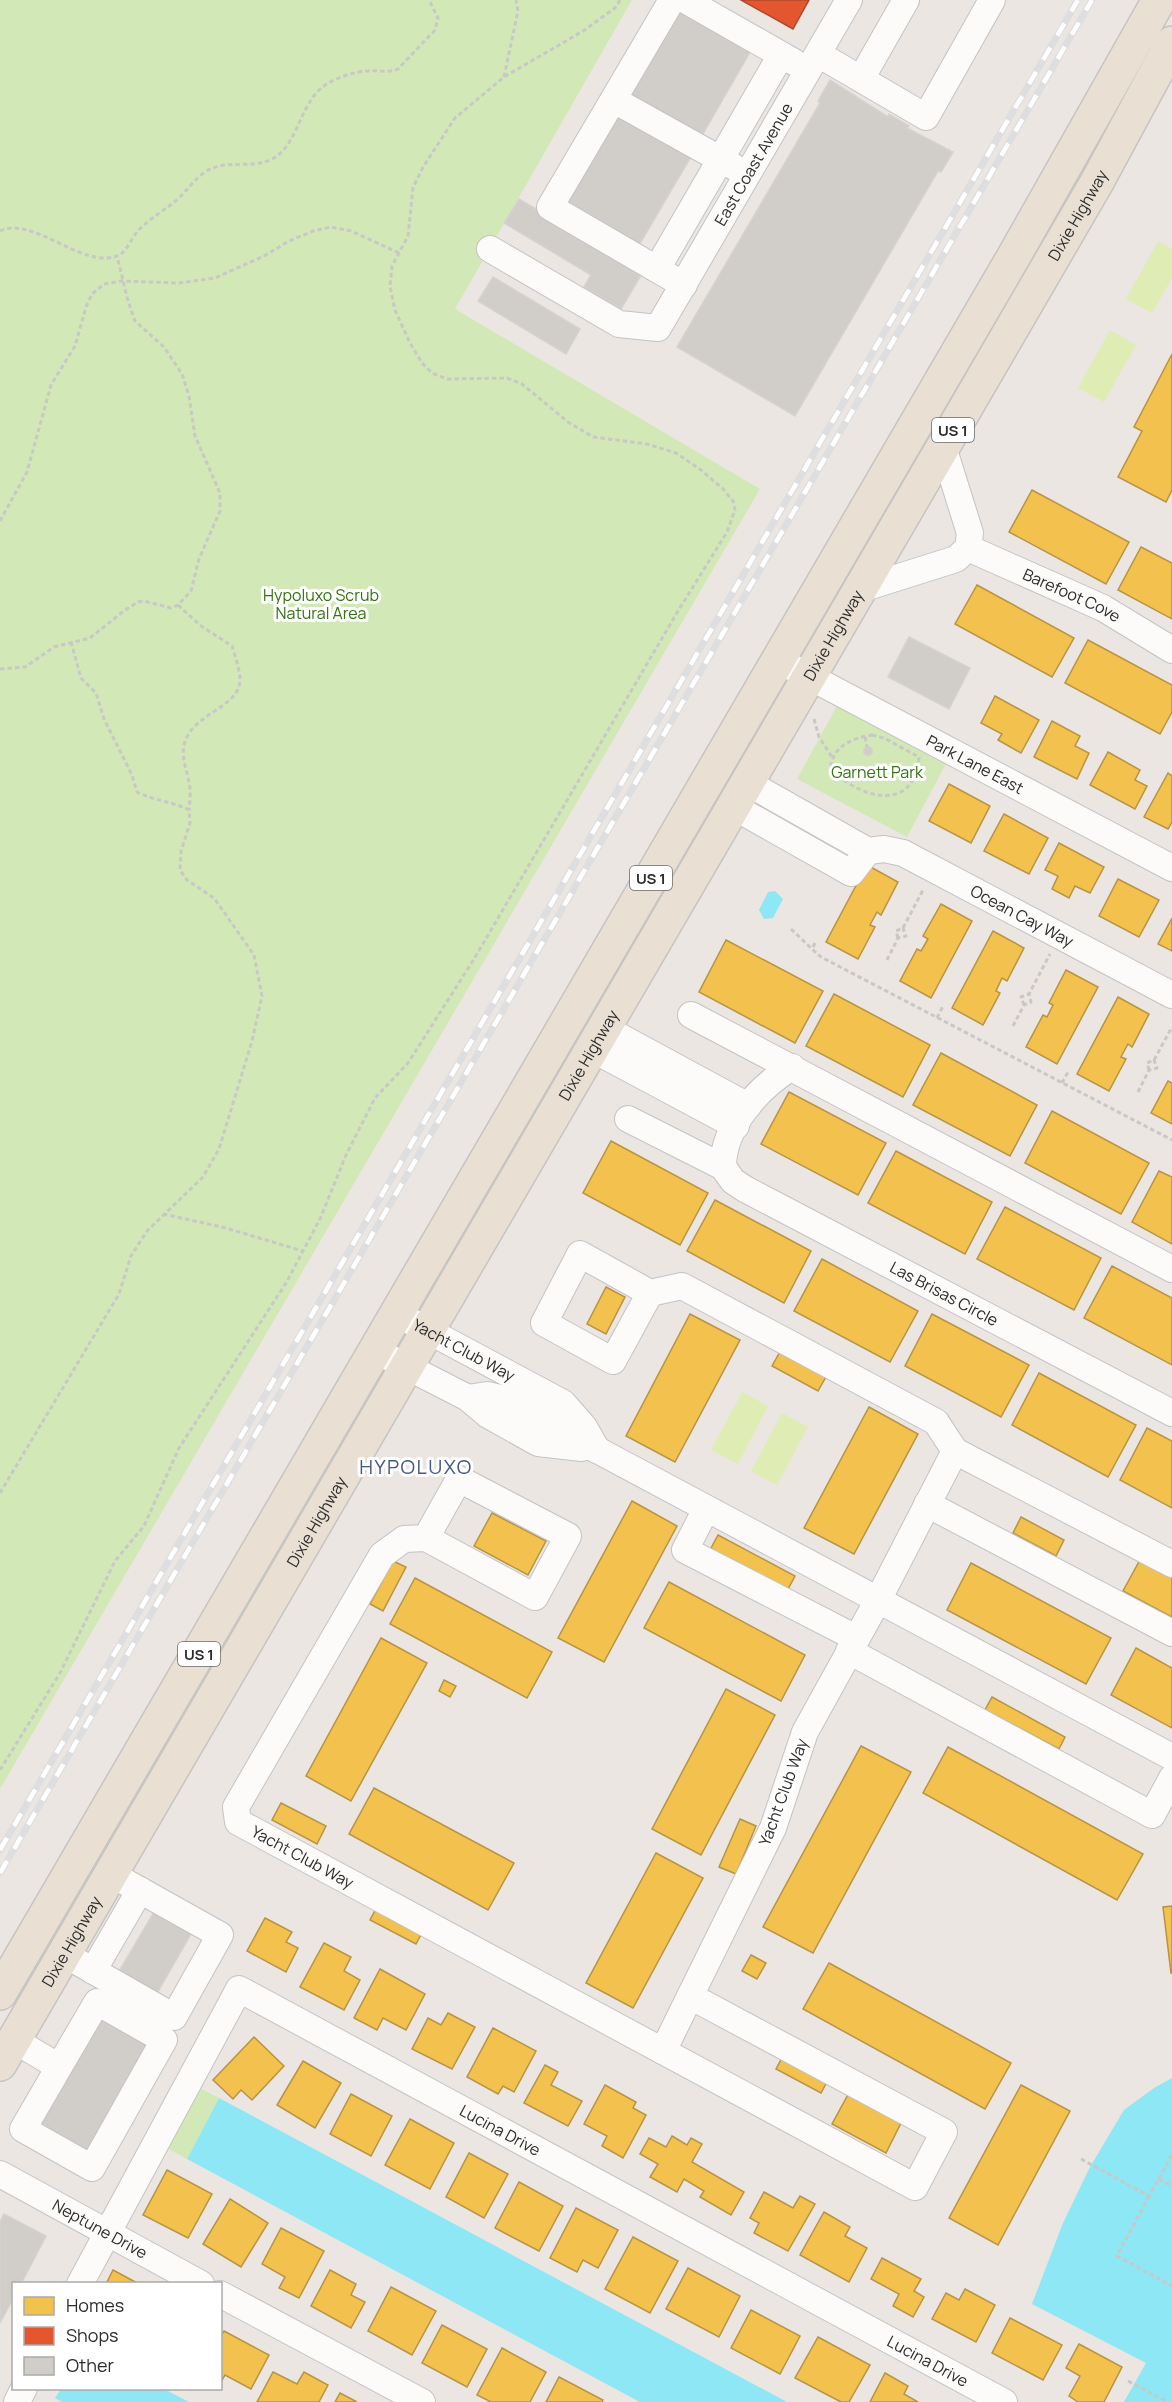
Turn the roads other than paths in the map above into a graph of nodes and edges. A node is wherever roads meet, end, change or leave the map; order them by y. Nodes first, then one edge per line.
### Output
1 (672, 0) edge
2 (685, 0) edge
3 (849, 0) edge
4 (906, 0) edge
5 (992, 0) edge
6 (1159, 0) edge
7 (1172, 43) edge
8 (781, 55) junction
9 (813, 62) junction
10 (861, 79) junction
11 (614, 100) junction
12 (720, 160) junction
13 (748, 175) junction
14 (490, 249) dead end
15 (657, 269) junction
16 (684, 285) junction
17 (943, 447) junction
18 (968, 548) junction
19 (861, 589) junction
20 (1172, 650) edge
21 (778, 661) junction
22 (809, 677) junction
23 (741, 795) junction
24 (812, 820) junction
25 (838, 834) junction
26 (799, 843) junction
27 (868, 851) junction
28 (825, 857) junction
29 (1172, 868) edge
30 (1172, 995) edge
31 (691, 1015) dead end
32 (598, 1038) junction
33 (792, 1066) junction
34 (742, 1116) junction
35 (628, 1119) dead end
36 (723, 1167) junction
37 (1172, 1269) edge
38 (650, 1293) dead end
39 (396, 1314) junction
40 (428, 1330) junction
41 (376, 1350) junction
42 (406, 1367) junction
43 (532, 1386) junction
44 (1172, 1413) edge
45 (512, 1416) junction
46 (597, 1450) junction
47 (956, 1451) junction
48 (927, 1504) junction
49 (706, 1509) junction
50 (426, 1538) junction
51 (1172, 1564) edge
52 (878, 1600) junction
53 (1172, 1633) edge
54 (852, 1645) junction
55 (1172, 1757) edge
56 (1172, 1778) edge
57 (111, 1874) junction
58 (140, 1890) junction
59 (64, 1954) junction
60 (93, 1971) junction
61 (0, 1993) edge
62 (690, 1996) junction
63 (663, 2051) junction
64 (7, 2052) edge
65 (59, 2067) junction
66 (0, 2174) edge
67 (107, 2233) junction
68 (81, 2282) edge
69 (199, 2282) edge
70 (222, 2295) edge
71 (422, 2402) edge
72 (1004, 2402) edge

1 - 11 street
2 - 8 street
3 - 9 street, East Coast Avenue
4 - 10 street
5 - 10 street
6 - 21 main road, Dixie Highway / US 1
7 - 17 main road, Dixie Highway / US 1
8 - 9 street
8 - 12 street
9 - 10 street
9 - 13 street, East Coast Avenue
11 - 12 street
11 - 15 street
12 - 13 street
12 - 15 street
13 - 16 street, East Coast Avenue
14 - 16 street, East Coast Avenue
15 - 16 street
17 - 18 street
17 - 19 main road, Dixie Highway / US 1
18 - 19 street
18 - 20 street, Barefoot Cove
19 - 22 main road, Dixie Highway / US 1
21 - 22 street, Park Lane East
21 - 39 main road, Dixie Highway / US 1
22 - 23 main road, Dixie Highway / US 1
22 - 29 street, Park Lane East
23 - 24 street, Ocean Cay Way
23 - 26 street
23 - 32 main road, Dixie Highway / US 1
24 - 25 street, Ocean Cay Way
24 - 26 street
25 - 27 street, Ocean Cay Way
25 - 28 street
26 - 28 street
27 - 28 street
27 - 30 street, Ocean Cay Way
31 - 33 street
32 - 34 street
32 - 40 main road, Dixie Highway / US 1
33 - 34 street
33 - 37 street
34 - 36 street
35 - 36 street, Las Brisas Circle
36 - 44 street, Las Brisas Circle
38 - 47 street
39 - 40 street, Yacht Club Way
39 - 41 main road, Dixie Highway / US 1
40 - 42 main road, Dixie Highway / US 1
40 - 43 street, Yacht Club Way
41 - 42 street
41 - 61 main road, Dixie Highway / US 1
42 - 45 street
42 - 57 main road, Dixie Highway / US 1
43 - 45 street, Yacht Club Way
43 - 46 street, Yacht Club Way
45 - 46 street
46 - 49 street
47 - 48 street, Yacht Club Way
47 - 51 street
48 - 52 street, Yacht Club Way
48 - 53 street
49 - 52 street
49 - 54 street
50 - 50 street
50 - 63 street, Yacht Club Way
52 - 54 street, Yacht Club Way
52 - 55 street
54 - 56 street
54 - 62 street, Yacht Club Way
57 - 58 street
57 - 59 main road, Dixie Highway / US 1
58 - 60 street
58 - 60 street
59 - 60 street
59 - 64 main road, Dixie Highway / US 1
62 - 63 street, Yacht Club Way
62 - 63 street, Yacht Club Way
64 - 65 street
65 - 65 street
66 - 67 street, Neptune Drive
67 - 68 street
67 - 69 street, Neptune Drive
67 - 72 street, Lucina Drive
70 - 71 street

